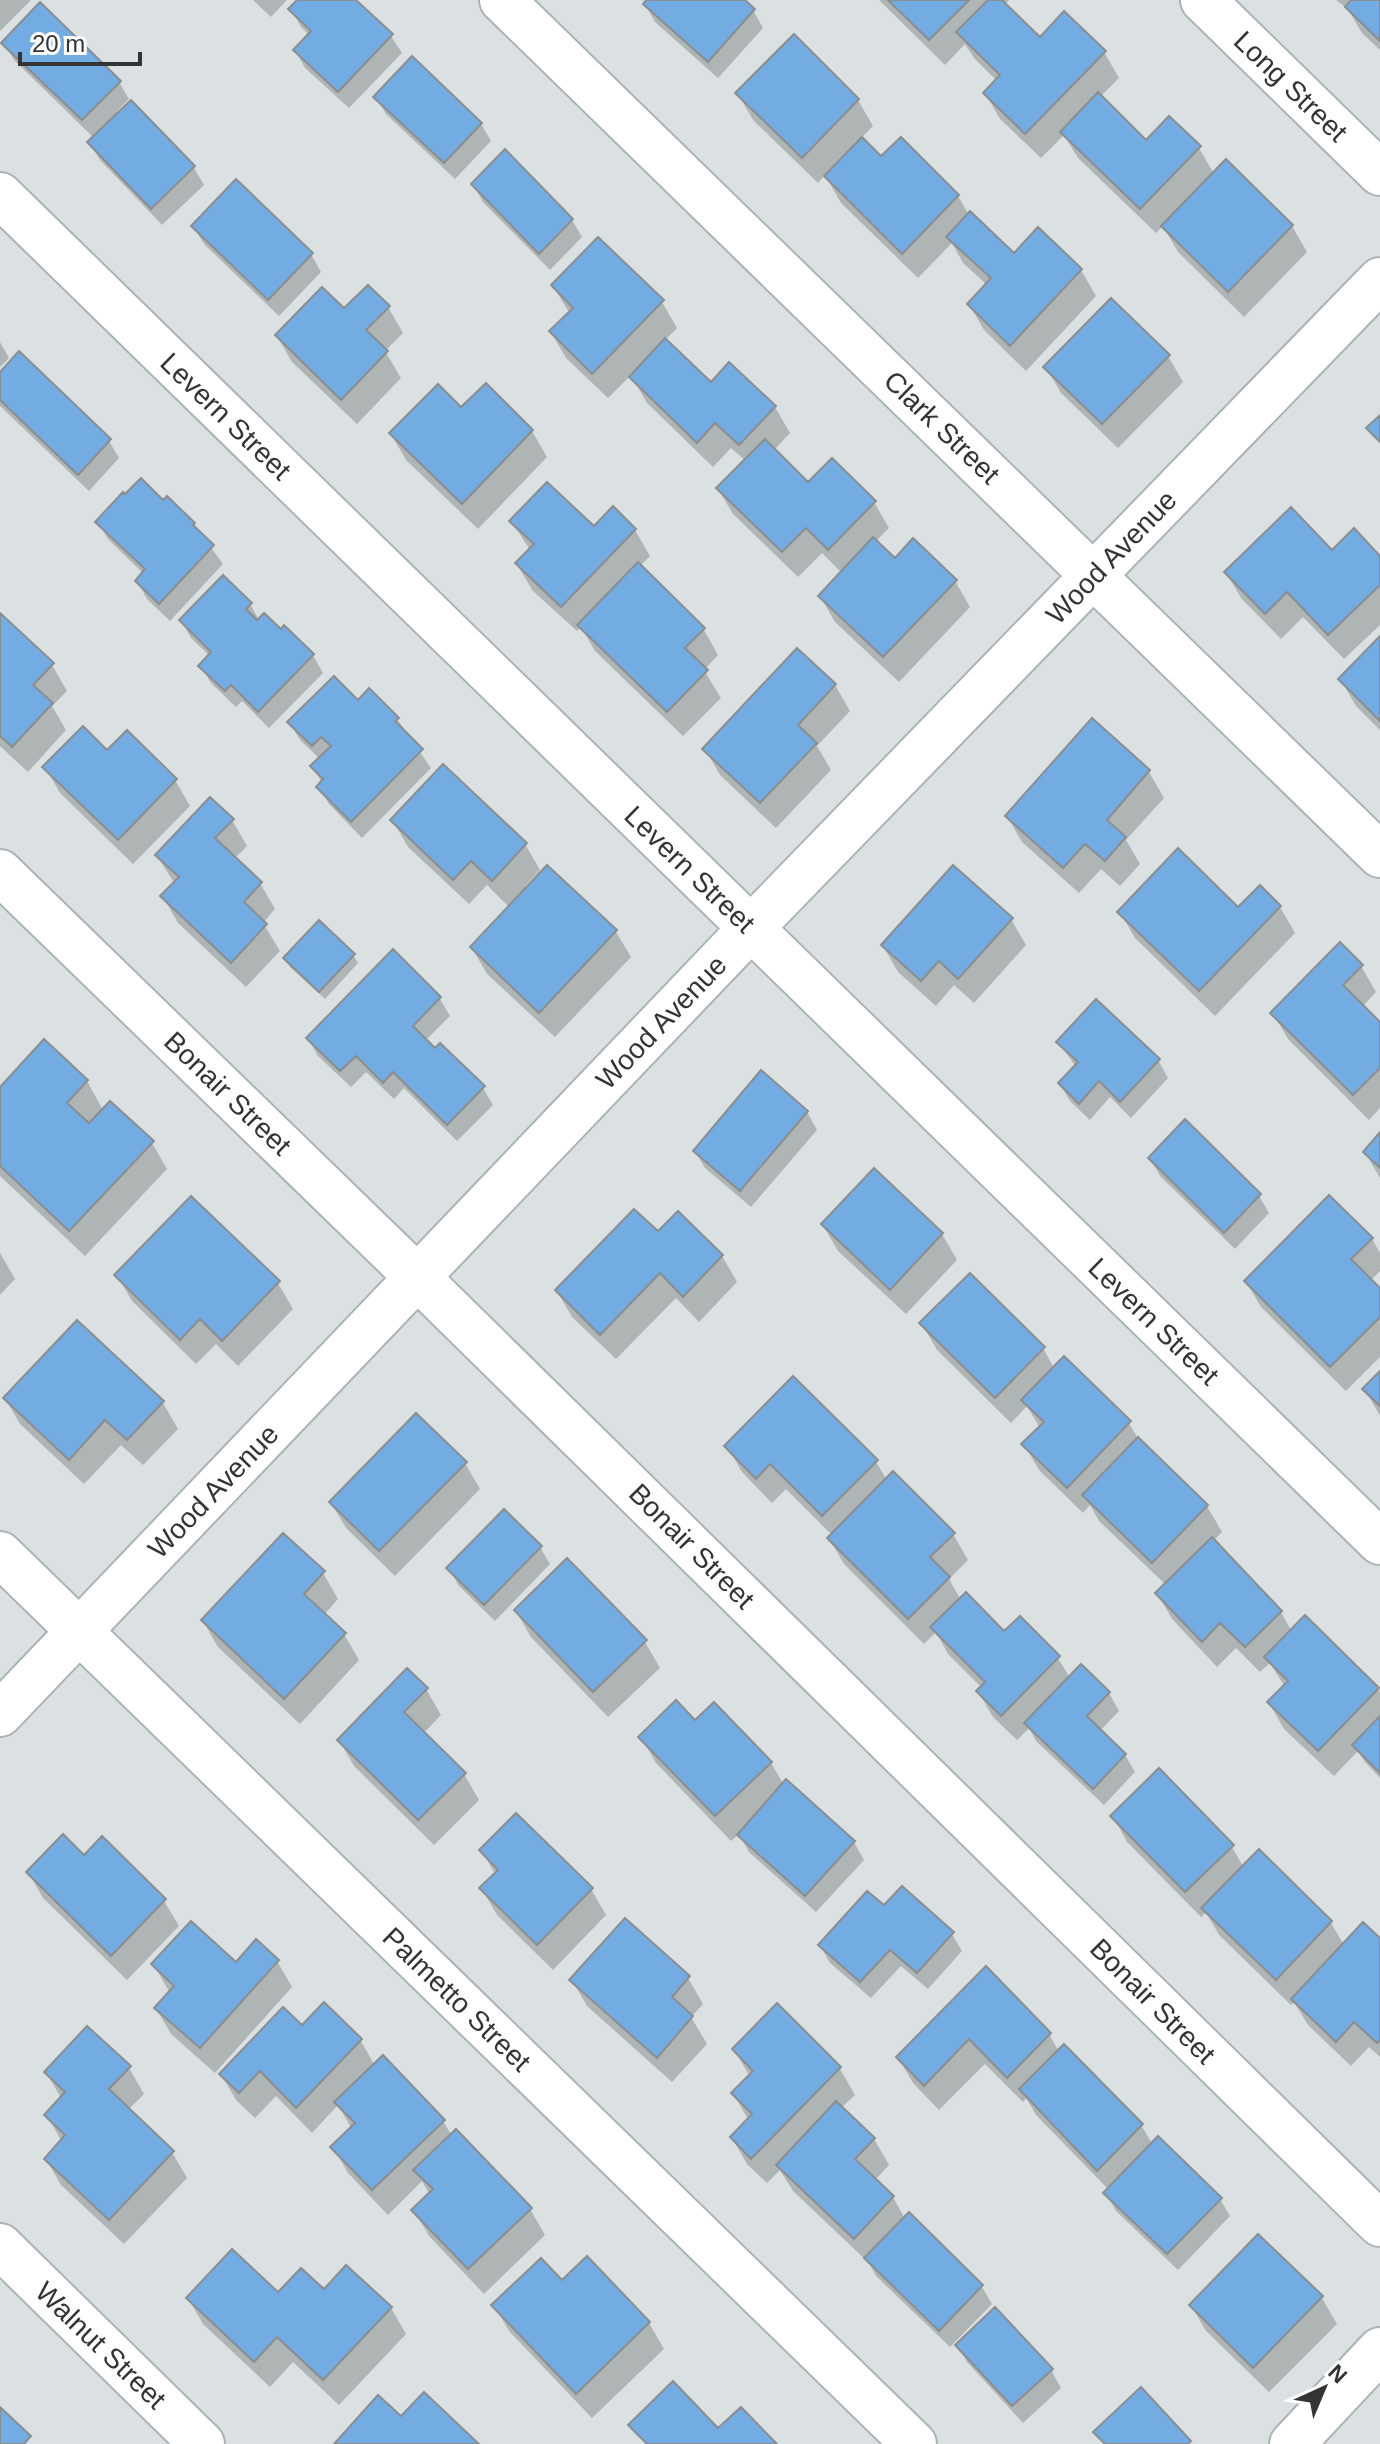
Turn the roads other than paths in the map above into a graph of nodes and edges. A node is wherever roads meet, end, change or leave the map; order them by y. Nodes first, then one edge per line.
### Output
1 (502, 0) edge
2 (1203, 0) edge
3 (1380, 173) edge
4 (0, 195) edge
5 (1380, 280) edge
6 (1094, 575) junction
7 (1380, 855) edge
8 (0, 872) edge
9 (751, 928) junction
10 (417, 1277) junction
11 (1380, 1542) edge
12 (0, 1554) edge
13 (80, 1631) junction
14 (0, 1714) edge
15 (1380, 2224) edge
16 (0, 2246) edge
17 (1380, 2350) edge
18 (202, 2444) edge
19 (914, 2444) edge
20 (1292, 2444) edge

1 - 6 street, Clark Street
2 - 3 street, Long Street
4 - 9 street, Levern Street
5 - 6 street, Wood Avenue
6 - 7 street, Clark Street
6 - 9 street, Wood Avenue
8 - 10 street, Bonair Street
9 - 10 street, Wood Avenue
9 - 11 street, Levern Street
10 - 13 street, Wood Avenue
10 - 15 street, Bonair Street
12 - 13 street, Palmetto Street
13 - 14 street, Wood Avenue
13 - 19 street, Palmetto Street
16 - 18 street, Walnut Street
17 - 20 street

